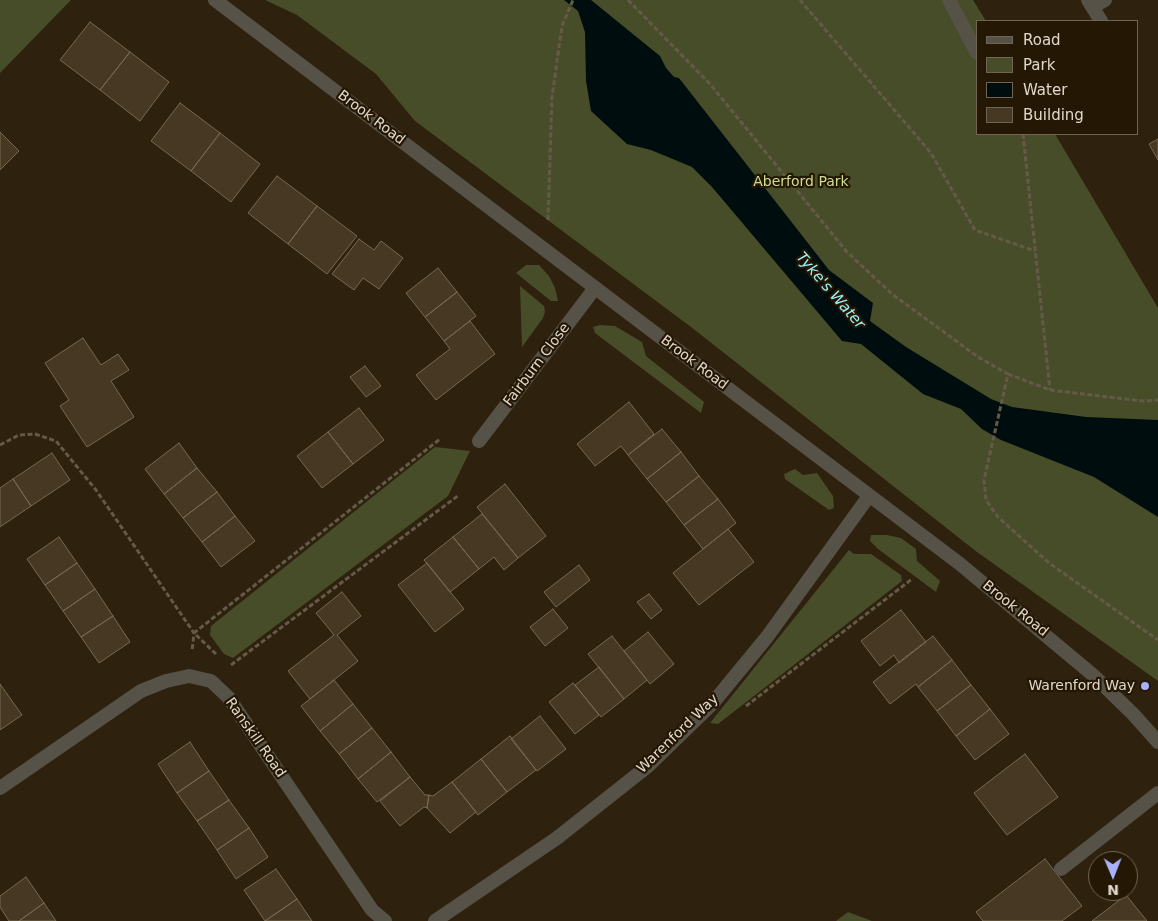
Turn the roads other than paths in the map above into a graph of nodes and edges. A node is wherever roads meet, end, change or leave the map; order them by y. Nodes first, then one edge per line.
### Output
1 (215, 0) edge
2 (949, 0) edge
3 (1095, 2) edge
4 (1101, 20) edge
5 (976, 51) edge
6 (595, 288) junction
7 (479, 441) dead end
8 (869, 496) junction
9 (1158, 742) edge
10 (0, 788) edge
11 (1158, 793) edge
12 (1061, 869) dead end
13 (386, 921) edge
14 (435, 921) edge

1 - 6 street, Brook Road
2 - 5 street
3 - 4 street
6 - 7 street, Fairburn Close
6 - 8 street, Brook Road
8 - 9 street, Brook Road
8 - 14 street, Warenford Way
10 - 13 street, Ranskill Road
11 - 12 street

